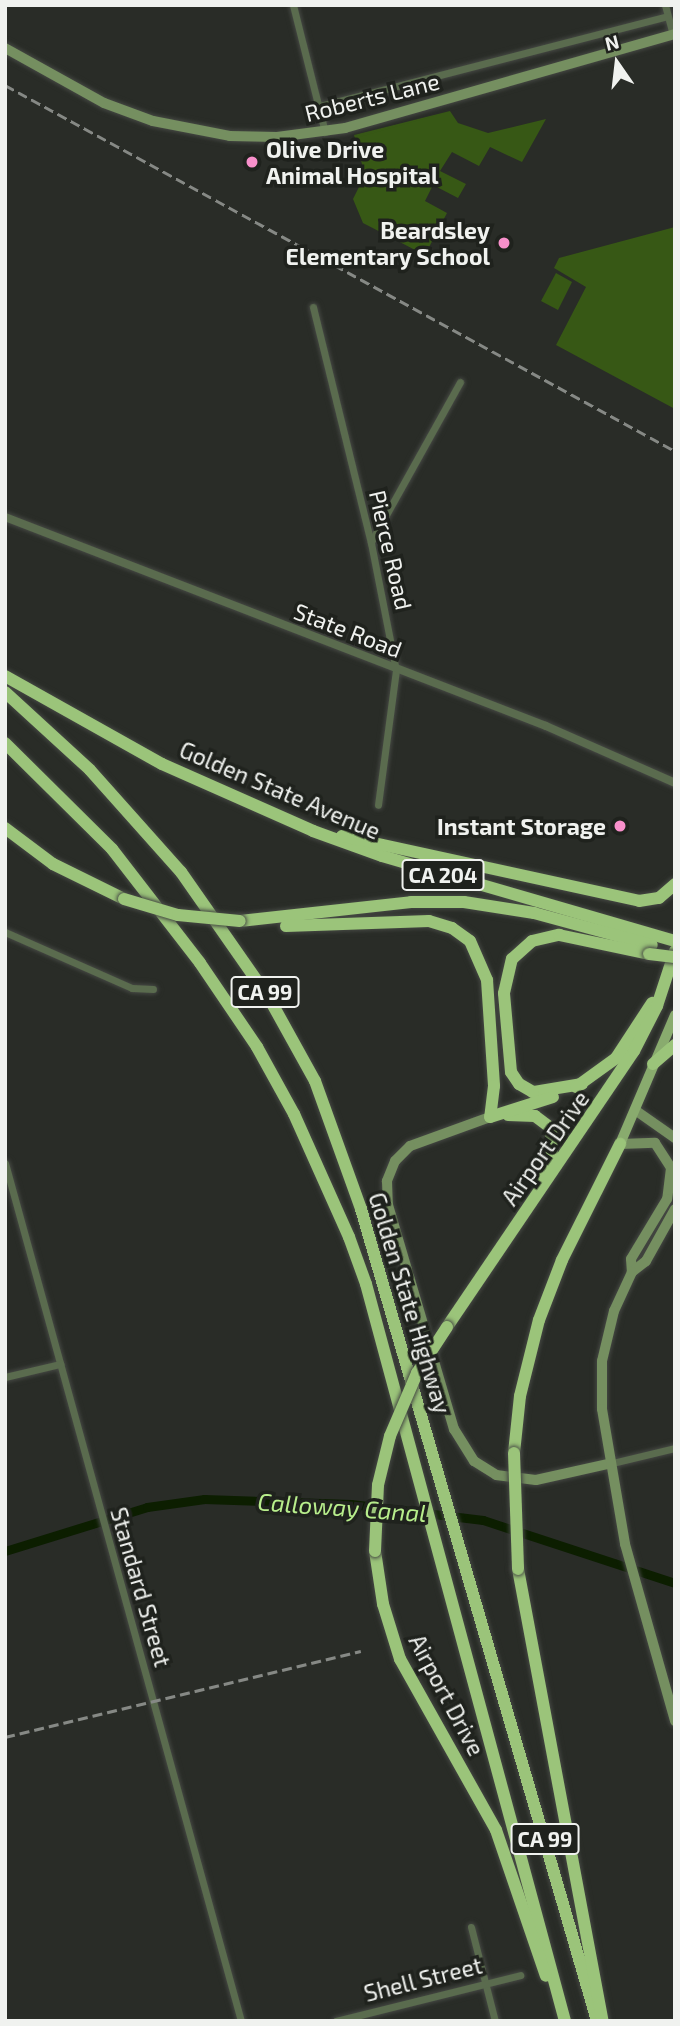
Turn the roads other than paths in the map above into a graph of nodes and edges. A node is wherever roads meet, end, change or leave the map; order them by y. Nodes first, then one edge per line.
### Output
1 (293, 5) edge
2 (665, 5) edge
3 (668, 16) junction
4 (674, 34) edge
5 (5, 48) edge
6 (320, 106) junction
7 (325, 132) junction
8 (313, 307) dead end
9 (460, 382) dead end
10 (5, 517) edge
11 (371, 543) junction
12 (396, 670) junction
13 (5, 676) edge
14 (5, 692) edge
15 (5, 743) edge
16 (675, 783) edge
17 (378, 804) dead end
18 (5, 828) edge
19 (313, 831) junction
20 (675, 884) edge
21 (240, 922) junction
22 (5, 932) edge
23 (661, 942) edge
24 (675, 953) edge
25 (153, 989) dead end
26 (661, 992) junction
27 (675, 1015) edge
28 (675, 1045) edge
29 (653, 1064) junction
30 (582, 1084) junction
31 (635, 1110) junction
32 (490, 1117) junction
33 (675, 1138) edge
34 (620, 1144) junction
35 (5, 1163) edge
36 (675, 1209) edge
37 (507, 1240) junction
38 (632, 1272) junction
39 (60, 1364) junction
40 (5, 1377) edge
41 (675, 1448) edge
42 (608, 1464) junction
43 (675, 1721) edge
44 (471, 1927) dead end
45 (520, 1975) dead end
46 (486, 1983) junction
47 (241, 2021) edge
48 (336, 2021) edge
49 (495, 2021) edge
50 (564, 2021) edge
51 (600, 2021) edge

1 - 6 street
2 - 3 street
3 - 4 street
3 - 6 street
4 - 7 main road, Roberts Lane
5 - 7 main road, Roberts Lane
6 - 7 street
8 - 11 street, Pierce Road
9 - 11 street
10 - 12 street, State Road
11 - 12 street, Pierce Road
12 - 16 street, State Road
12 - 17 street, Pierce Road
13 - 19 highway, Golden State Avenue / CA 204
14 - 51 highway, Golden State Highway / CA 99
15 - 50 highway, Golden State Highway / CA 99
18 - 21 highway, bridge
19 - 20 highway
19 - 23 highway, Golden State Avenue / CA 204
21 - 23 highway, Golden State Avenue / CA 204
21 - 32 highway
22 - 25 street
23 - 24 highway, Golden State Avenue / CA 204
23 - 30 highway
24 - 26 highway, Airport Drive
26 - 30 highway
26 - 37 highway, Airport Drive
27 - 29 main road
28 - 29 highway
29 - 31 main road
30 - 32 highway
31 - 33 main road
31 - 34 main road
32 - 37 highway
32 - 42 main road
34 - 38 main road
34 - 51 highway, bridge
35 - 39 street, Standard Street
36 - 38 main road
37 - 50 highway, Airport Drive, bridge
38 - 42 main road
39 - 40 street
39 - 47 street, Standard Street
41 - 42 street
42 - 43 main road
44 - 46 street
45 - 46 street, Shell Street
46 - 48 street, Shell Street
46 - 49 street

